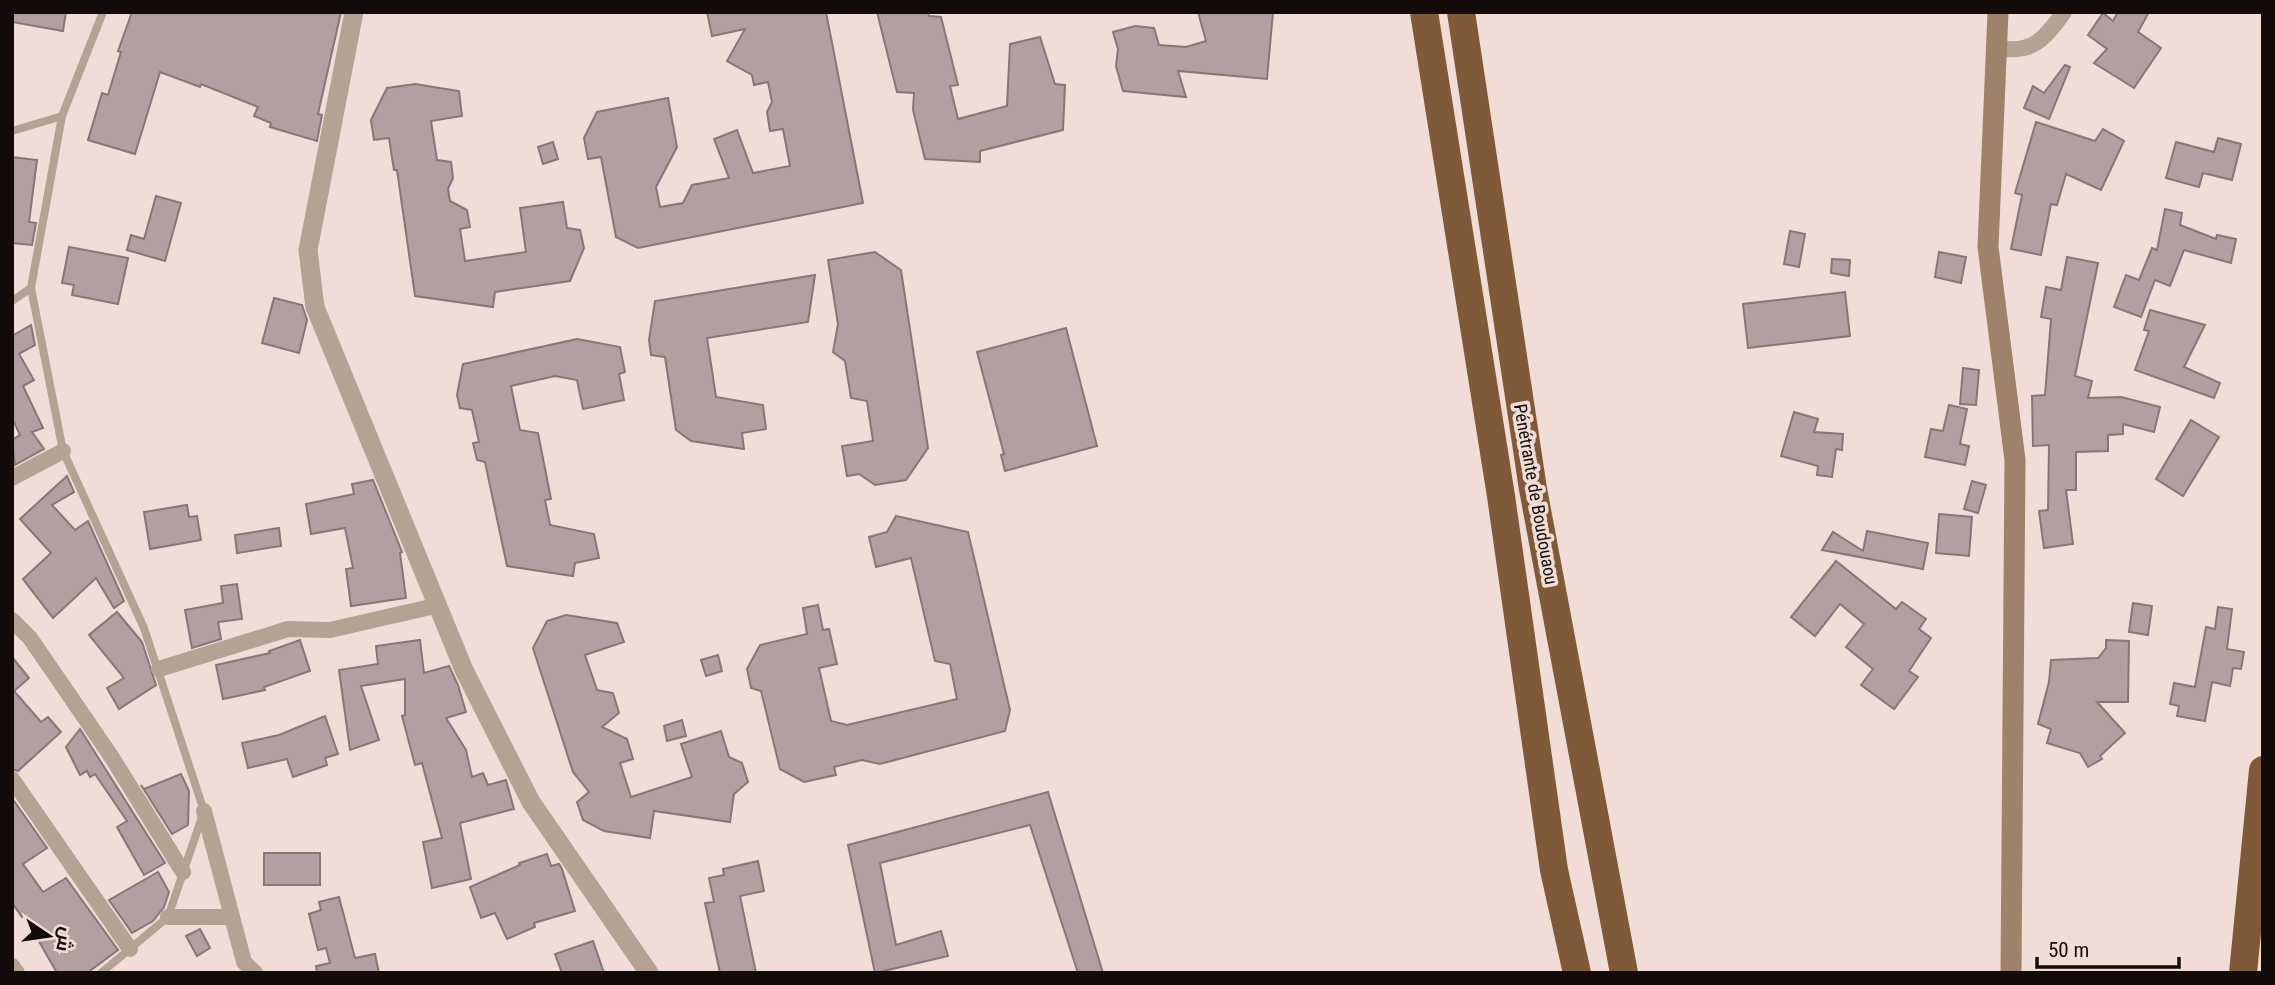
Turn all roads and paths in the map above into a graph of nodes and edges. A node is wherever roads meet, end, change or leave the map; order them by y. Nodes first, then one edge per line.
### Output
1 (103, 12) edge
2 (354, 12) edge
3 (1424, 12) edge
4 (1461, 12) edge
5 (1998, 12) edge
6 (2064, 12) edge
7 (1997, 48) junction
8 (62, 116) junction
9 (12, 131) edge
10 (31, 288) junction
11 (12, 301) edge
12 (63, 451) junction
13 (12, 478) edge
14 (435, 607) junction
15 (12, 620) edge
16 (159, 670) junction
17 (2263, 769) edge
18 (12, 779) edge
19 (204, 811) junction
20 (1605, 858) junction
21 (183, 872) junction
22 (167, 916) junction
23 (232, 917) junction
24 (130, 948) junction
25 (2243, 965) edge
26 (12, 966) edge
27 (17, 973) edge
28 (101, 973) edge
29 (255, 973) edge
30 (649, 973) edge
31 (1577, 973) edge
32 (1624, 973) edge
33 (1645, 973) edge
34 (2011, 973) edge

1 - 8 lane
2 - 14 street
3 - 31 highway, Pénétrante de Boudouaou
4 - 20 highway, Pénétrante de Boudouaou
5 - 7 main road
6 - 7 street
7 - 34 main road
8 - 9 lane
8 - 10 lane
10 - 11 lane
10 - 12 lane
12 - 13 street
12 - 16 lane
14 - 16 street
14 - 30 street
15 - 21 street
16 - 19 lane
17 - 25 highway
18 - 24 street
19 - 21 lane
19 - 23 street
20 - 32 highway, Pénétrante de Boudouaou
20 - 33 highway
21 - 22 lane
22 - 23 street
22 - 24 lane
23 - 29 street
24 - 28 lane
26 - 27 street

